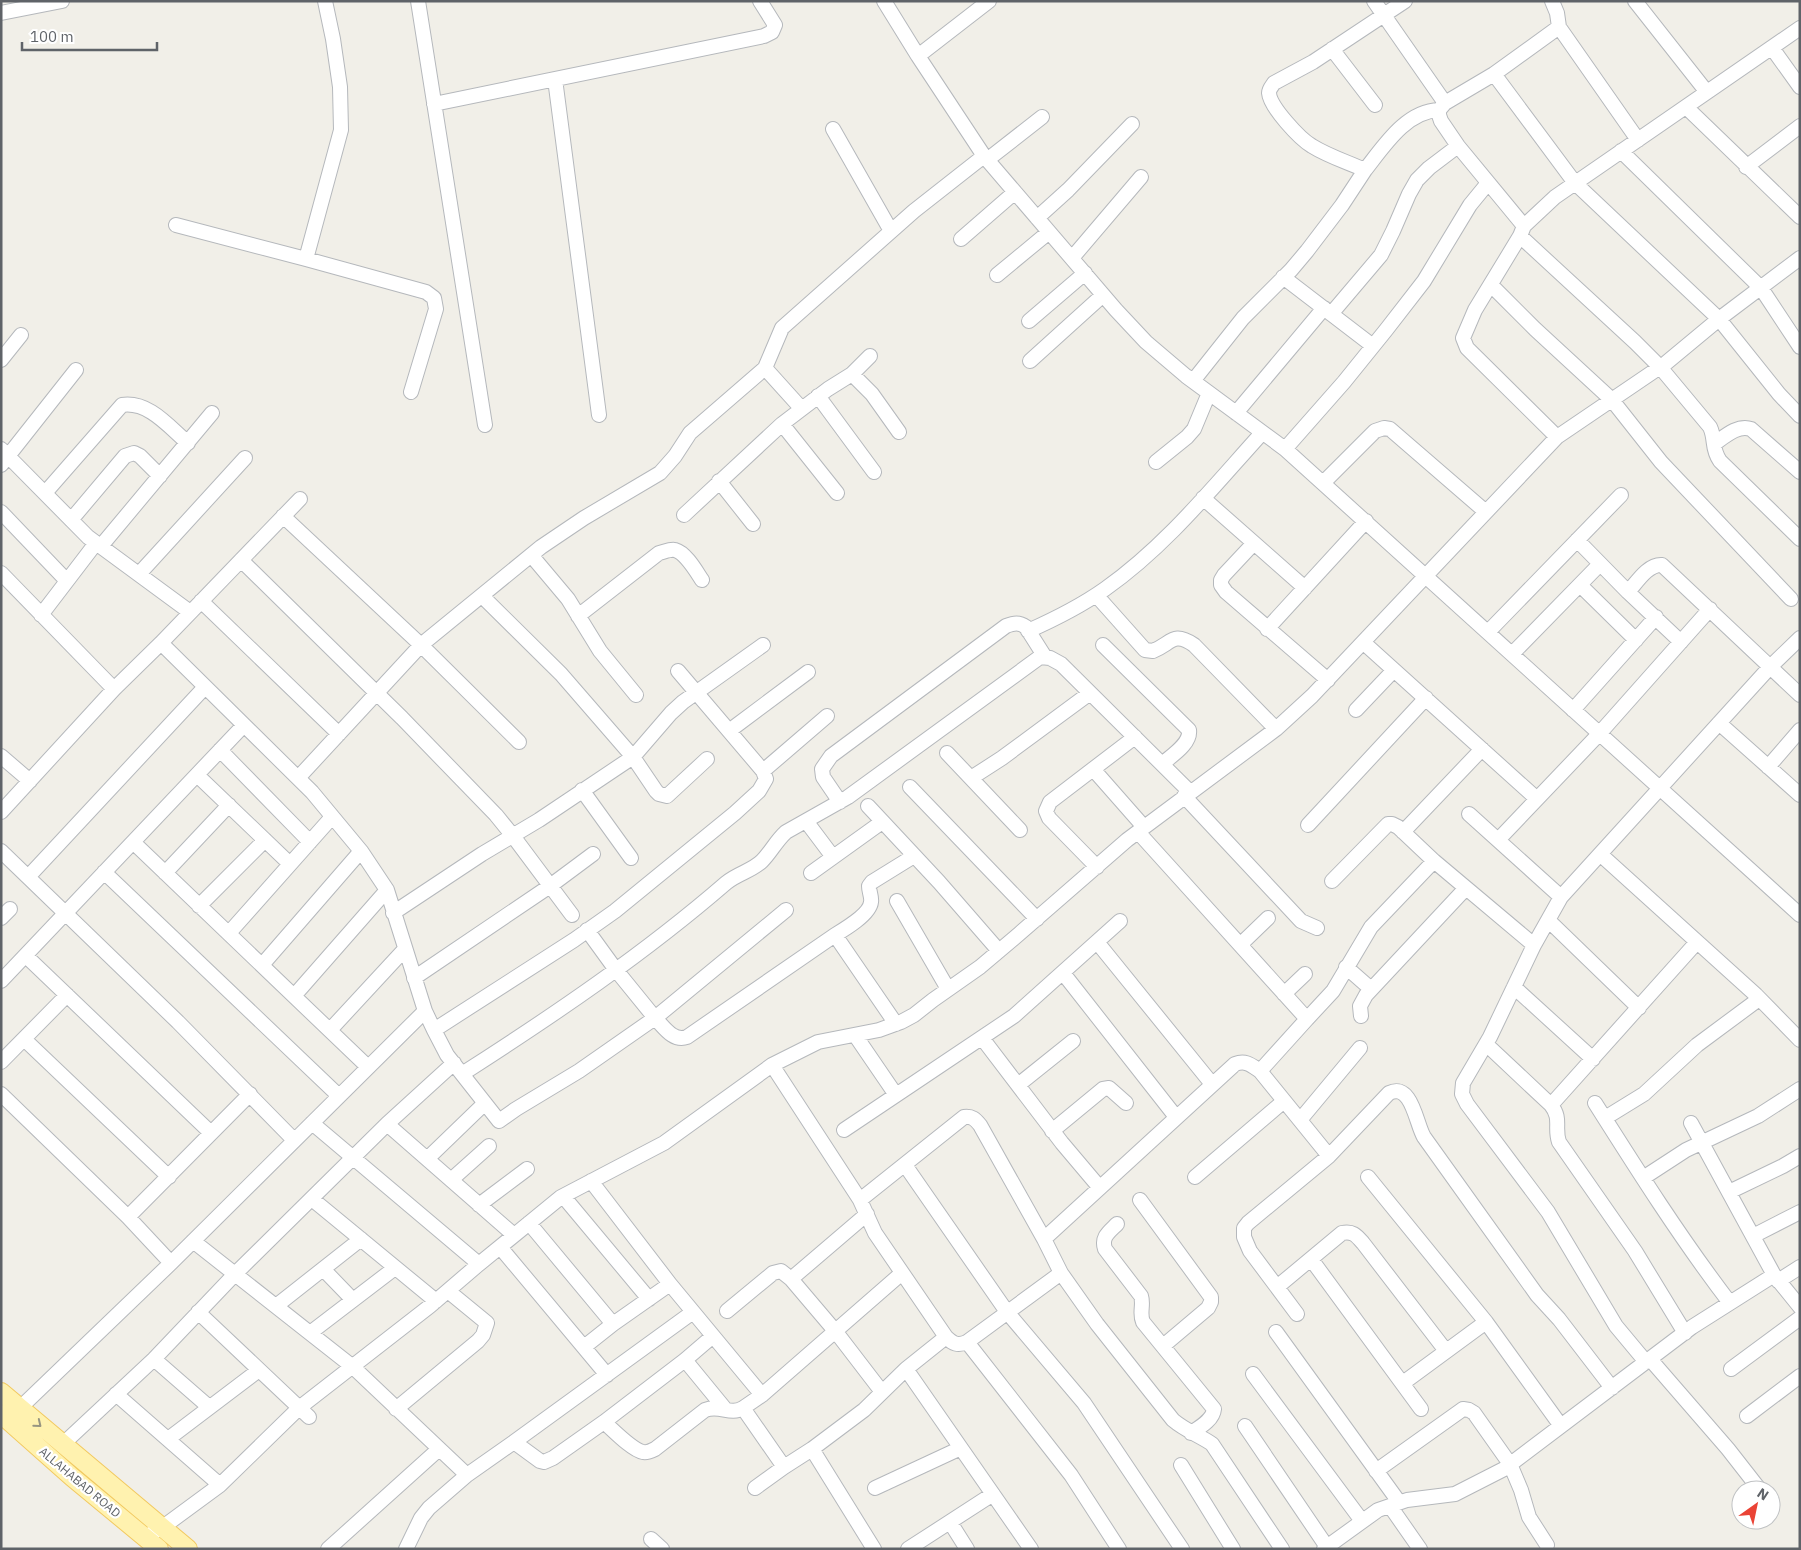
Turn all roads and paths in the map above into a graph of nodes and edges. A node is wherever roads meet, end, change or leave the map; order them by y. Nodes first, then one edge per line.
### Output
1 (62, 1) edge
2 (325, 1) edge
3 (418, 1) edge
4 (760, 1) edge
5 (884, 1) edge
6 (989, 1) edge
7 (1374, 1) edge
8 (1405, 1) edge
9 (1552, 1) edge
10 (1635, 1) edge
11 (1, 14) edge
12 (1384, 15) junction
13 (1559, 26) junction
14 (1800, 28) edge
15 (1772, 48) junction
16 (1332, 49) junction
17 (918, 56) junction
18 (1494, 74) junction
19 (555, 79) junction
20 (1800, 87) edge
21 (1706, 91) junction
22 (434, 104) junction
23 (1375, 105) dead end
24 (1442, 107) junction
25 (1686, 107) junction
26 (1042, 117) dead end
27 (1132, 124) dead end
28 (1800, 126) edge
29 (833, 129) dead end
30 (1638, 140) junction
31 (1458, 146) junction
32 (1621, 151) junction
33 (985, 158) junction
34 (1746, 167) junction
35 (1365, 170) junction
36 (1141, 177) dead end
37 (1488, 183) junction
38 (1575, 183) junction
39 (1015, 192) junction
40 (1800, 217) edge
41 (1037, 218) junction
42 (176, 225) dead end
43 (891, 231) junction
44 (1522, 231) junction
45 (1049, 232) junction
46 (961, 238) dead end
47 (306, 258) junction
48 (1072, 258) junction
49 (1800, 258) edge
50 (1085, 273) junction
51 (997, 275) dead end
52 (1283, 277) junction
53 (1491, 285) junction
54 (1762, 288) junction
55 (1103, 295) junction
56 (1328, 311) junction
57 (1719, 319) junction
58 (1030, 321) dead end
59 (21, 335) dead end
60 (1373, 346) junction
61 (1800, 347) edge
62 (870, 356) dead end
63 (1, 360) edge
64 (1030, 361) dead end
65 (1660, 367) junction
66 (765, 368) junction
67 (76, 370) dead end
68 (852, 374) junction
69 (1193, 381) junction
70 (411, 392) dead end
71 (1210, 394) junction
72 (818, 396) junction
73 (1612, 400) junction
74 (801, 408) junction
75 (1236, 413) junction
76 (212, 414) dead end
77 (599, 414) dead end
78 (1800, 416) edge
79 (782, 424) junction
80 (485, 425) dead end
81 (899, 432) dead end
82 (1262, 433) junction
83 (1557, 437) junction
84 (188, 443) junction
85 (1714, 444) junction
86 (1285, 449) junction
87 (4, 457) edge
88 (245, 458) dead end
89 (1156, 462) dead end
90 (874, 472) dead end
91 (1800, 472) edge
92 (160, 476) junction
93 (719, 482) junction
94 (1324, 483) junction
95 (44, 493) junction
96 (837, 493) dead end
97 (1621, 496) dead end
98 (300, 498) dead end
99 (1203, 498) junction
100 (1, 512) edge
101 (1486, 512) junction
102 (684, 515) dead end
103 (283, 516) junction
104 (71, 520) junction
105 (1366, 522) junction
106 (753, 524) dead end
107 (1800, 539) edge
108 (1577, 540) junction
109 (1254, 543) junction
110 (98, 545) junction
111 (531, 555) junction
112 (241, 560) junction
113 (1600, 564) junction
114 (1, 573) edge
115 (138, 574) junction
116 (1427, 577) junction
117 (702, 580) dead end
118 (67, 581) junction
119 (1580, 585) junction
120 (1305, 588) junction
121 (1628, 592) junction
122 (1096, 595) junction
123 (482, 596) junction
124 (1791, 599) dead end
125 (201, 601) junction
126 (1710, 609) junction
127 (190, 612) junction
128 (41, 615) junction
129 (578, 616) junction
130 (1656, 617) junction
131 (1268, 629) junction
132 (1028, 631) junction
133 (1488, 632) junction
134 (1800, 638) edge
135 (1636, 640) junction
136 (1681, 642) junction
137 (161, 643) junction
138 (1364, 643) junction
139 (421, 645) junction
140 (763, 645) dead end
141 (1103, 645) dead end
142 (1512, 654) junction
143 (1046, 657) junction
144 (1770, 667) junction
145 (1394, 670) junction
146 (678, 671) dead end
147 (808, 672) dead end
148 (1328, 680) junction
149 (205, 687) junction
150 (114, 689) junction
151 (377, 693) junction
152 (696, 693) junction
153 (1090, 693) junction
154 (636, 695) dead end
155 (1800, 695) edge
156 (1426, 698) junction
157 (1356, 710) dead end
158 (1573, 710) junction
159 (827, 716) dead end
160 (1719, 723) junction
161 (244, 725) junction
162 (1276, 728) junction
163 (1800, 730) edge
164 (729, 731) junction
165 (338, 734) junction
166 (1599, 734) junction
167 (1135, 737) junction
168 (519, 742) dead end
169 (1482, 749) junction
170 (220, 750) junction
171 (947, 753) dead end
172 (1, 756) edge
173 (633, 757) junction
174 (707, 759) dead end
175 (1162, 764) junction
176 (1768, 767) junction
177 (1093, 769) junction
178 (763, 771) junction
179 (197, 775) junction
180 (298, 778) junction
181 (971, 778) junction
182 (30, 782) junction
183 (910, 787) dead end
184 (1660, 789) junction
185 (582, 790) junction
186 (1187, 794) junction
187 (1800, 795) edge
188 (1537, 798) junction
189 (840, 802) junction
190 (229, 805) junction
191 (868, 806) dead end
192 (1, 812) edge
193 (1469, 814) dead end
194 (332, 817) junction
195 (806, 821) junction
196 (882, 822) junction
197 (1308, 825) dead end
198 (1141, 829) junction
199 (1020, 830) dead end
200 (1403, 832) junction
201 (513, 836) junction
202 (265, 840) junction
203 (1498, 840) junction
204 (132, 842) junction
205 (310, 842) junction
206 (1, 851) edge
207 (361, 851) junction
208 (593, 854) dead end
209 (1600, 854) junction
210 (914, 856) junction
211 (833, 857) junction
212 (631, 858) dead end
213 (1434, 861) junction
214 (290, 864) junction
215 (1097, 867) junction
216 (104, 872) junction
217 (165, 873) junction
218 (811, 873) dead end
219 (28, 877) junction
220 (1332, 881) dead end
221 (550, 886) junction
222 (1466, 888) junction
223 (387, 890) junction
224 (1561, 897) junction
225 (896, 902) dead end
226 (199, 906) junction
227 (786, 910) dead end
228 (66, 912) junction
229 (394, 913) junction
230 (572, 915) dead end
231 (1800, 916) edge
232 (1268, 918) dead end
233 (1037, 919) junction
234 (1548, 920) junction
235 (1120, 921) dead end
236 (1317, 928) dead end
237 (587, 930) junction
238 (229, 933) junction
239 (835, 934) junction
240 (1097, 942) junction
241 (1697, 942) junction
242 (1240, 945) junction
243 (1534, 945) junction
244 (405, 950) junction
245 (999, 951) junction
246 (26, 956) junction
247 (262, 965) junction
248 (1346, 968) junction
249 (616, 970) junction
250 (1063, 973) junction
251 (1305, 974) dead end
252 (4, 975) edge
253 (414, 978) junction
254 (1514, 987) junction
255 (948, 989) junction
256 (1371, 989) junction
257 (67, 994) junction
258 (1284, 994) junction
259 (294, 996) junction
260 (1759, 999) junction
261 (1639, 1008) junction
262 (425, 1011) junction
263 (1361, 1016) dead end
264 (656, 1018) junction
265 (1307, 1019) junction
266 (896, 1024) junction
267 (330, 1030) junction
268 (434, 1030) junction
269 (856, 1035) junction
270 (982, 1038) junction
271 (24, 1039) junction
272 (1800, 1040) edge
273 (1074, 1041) dead end
274 (1486, 1044) junction
275 (1360, 1048) dead end
276 (1593, 1059) junction
277 (1, 1062) edge
278 (772, 1065) junction
279 (368, 1067) junction
280 (458, 1068) junction
281 (1260, 1071) junction
282 (1212, 1084) junction
283 (1018, 1085) junction
284 (1800, 1090) edge
285 (1, 1094) edge
286 (250, 1094) junction
287 (896, 1095) junction
288 (339, 1096) junction
289 (1284, 1101) junction
290 (1595, 1102) dead end
291 (485, 1103) junction
292 (1126, 1104) dead end
293 (1551, 1105) junction
294 (1176, 1117) junction
295 (1605, 1118) junction
296 (1300, 1120) junction
297 (312, 1123) junction
298 (1691, 1123) dead end
299 (387, 1124) junction
300 (844, 1130) dead end
301 (1052, 1131) junction
302 (211, 1133) junction
303 (294, 1140) junction
304 (1701, 1142) junction
305 (490, 1146) dead end
306 (1329, 1156) junction
307 (1800, 1156) edge
308 (353, 1158) junction
309 (427, 1160) junction
310 (905, 1164) junction
311 (527, 1169) dead end
312 (169, 1177) junction
313 (1195, 1177) dead end
314 (1368, 1177) dead end
315 (1643, 1178) junction
316 (451, 1180) junction
317 (591, 1181) junction
318 (1100, 1188) junction
319 (1729, 1192) junction
320 (563, 1196) junction
321 (312, 1199) junction
322 (860, 1200) junction
323 (1140, 1200) dead end
324 (479, 1204) junction
325 (1800, 1212) edge
326 (866, 1214) junction
327 (128, 1217) junction
328 (529, 1223) junction
329 (1117, 1224) dead end
330 (514, 1235) junction
331 (1753, 1236) junction
332 (361, 1239) junction
333 (1044, 1239) junction
334 (193, 1241) junction
335 (500, 1247) junction
336 (1311, 1259) junction
337 (171, 1263) junction
338 (479, 1264) junction
339 (1800, 1267) edge
340 (395, 1268) junction
341 (324, 1269) junction
342 (902, 1273) junction
343 (1061, 1273) junction
344 (236, 1274) junction
345 (1776, 1278) junction
346 (791, 1279) junction
347 (670, 1284) junction
348 (1278, 1287) junction
349 (448, 1291) junction
350 (649, 1299) junction
351 (353, 1300) junction
352 (436, 1301) junction
353 (1730, 1303) junction
354 (276, 1306) junction
355 (1800, 1307) edge
356 (727, 1311) dead end
357 (198, 1312) junction
358 (693, 1312) junction
359 (1007, 1312) junction
360 (1297, 1314) dead end
361 (1800, 1318) edge
362 (1486, 1322) junction
363 (613, 1324) junction
364 (836, 1332) junction
365 (1276, 1332) dead end
366 (1685, 1332) junction
367 (310, 1333) junction
368 (713, 1336) junction
369 (946, 1337) junction
370 (967, 1342) junction
371 (1163, 1346) junction
372 (584, 1347) junction
373 (1446, 1351) junction
374 (154, 1359) junction
375 (685, 1360) junction
376 (1648, 1360) junction
377 (353, 1367) junction
378 (906, 1369) junction
379 (1731, 1369) dead end
380 (259, 1370) junction
381 (1253, 1374) dead end
382 (607, 1375) junction
383 (1800, 1376) edge
384 (1403, 1383) junction
385 (1612, 1388) junction
386 (1, 1392) edge
387 (882, 1392) junction
388 (116, 1394) junction
389 (762, 1395) junction
390 (209, 1407) junction
391 (20, 1408) junction
392 (743, 1408) junction
393 (396, 1409) junction
394 (1422, 1409) dead end
395 (726, 1410) junction
396 (304, 1412) junction
397 (1, 1414) edge
398 (1747, 1416) dead end
399 (604, 1422) junction
400 (1244, 1426) dead end
401 (1562, 1426) junction
402 (1191, 1433) junction
403 (168, 1439) junction
404 (514, 1442) junction
405 (63, 1444) junction
406 (439, 1448) junction
407 (961, 1448) junction
408 (812, 1449) junction
409 (1510, 1464) junction
410 (1181, 1465) dead end
411 (784, 1467) junction
412 (1376, 1471) junction
413 (467, 1475) junction
414 (1752, 1480) edge
415 (220, 1485) junction
416 (755, 1488) dead end
417 (875, 1488) dead end
418 (993, 1494) junction
419 (1394, 1504) junction
420 (1362, 1521) junction
421 (950, 1522) junction
422 (163, 1527) junction
423 (145, 1538) junction
424 (651, 1539) dead end
425 (928, 1544) edge
426 (1547, 1544) dead end
427 (1326, 1548) edge
428 (159, 1549) edge
429 (188, 1549) edge
430 (328, 1549) edge
431 (406, 1549) edge
432 (662, 1549) edge
433 (874, 1549) edge
434 (908, 1549) edge
435 (967, 1549) edge
436 (1031, 1549) edge
437 (1119, 1549) edge
438 (1182, 1549) edge
439 (1233, 1549) edge
440 (1282, 1549) edge
441 (1420, 1549) edge

1 - 11 street
2 - 47 street
3 - 22 street
4 - 19 street
5 - 17 street
6 - 17 street
7 - 12 street
8 - 12 street
9 - 13 street
10 - 21 street
12 - 16 street
12 - 24 street
13 - 18 street
13 - 30 street
14 - 15 street
15 - 20 street
15 - 21 street
16 - 23 street
16 - 35 street
17 - 33 street
18 - 24 street
18 - 38 street
19 - 22 street
19 - 77 street
21 - 25 street
22 - 80 street
24 - 31 street
24 - 35 street
25 - 30 street
25 - 34 street
26 - 33 street
27 - 41 street
28 - 34 street
29 - 43 street
30 - 32 street
31 - 37 street
31 - 56 street
32 - 38 street
32 - 54 street
33 - 39 street
33 - 43 street
34 - 40 street
35 - 52 street
36 - 48 street
37 - 44 street
37 - 60 street
38 - 44 street
38 - 57 street
39 - 41 street
39 - 46 street
41 - 45 street
42 - 47 street
43 - 66 street
44 - 53 street
44 - 65 street
45 - 48 street
45 - 51 street
47 - 70 street
48 - 50 street
49 - 54 street
50 - 55 street
50 - 58 street
52 - 56 street
52 - 69 street
53 - 73 street
53 - 83 street
54 - 57 street
54 - 61 street
55 - 64 street
55 - 69 street
56 - 60 street
56 - 75 street
57 - 65 street
57 - 78 street
59 - 63 street
60 - 86 street
62 - 68 street
65 - 73 street
65 - 85 street
66 - 74 street
66 - 111 street
67 - 87 street
68 - 72 street
68 - 81 street
69 - 71 street
71 - 75 street
71 - 89 street
72 - 74 street
72 - 90 street
73 - 83 street
73 - 124 street
74 - 79 street
75 - 82 street
76 - 84 street
79 - 93 street
79 - 96 street
82 - 86 street
82 - 99 street
83 - 101 street
84 - 92 street
84 - 95 street
85 - 91 street
85 - 107 street
86 - 94 street
87 - 95 street
88 - 115 street
92 - 104 street
92 - 110 street
93 - 102 street
93 - 106 street
94 - 101 street
94 - 105 street
95 - 104 street
97 - 108 street
98 - 103 street
99 - 109 street
99 - 122 street
100 - 118 street
101 - 116 street
103 - 112 street
103 - 139 street
104 - 110 street
105 - 116 street
105 - 120 street
108 - 113 street
108 - 133 street
109 - 120 street
109 - 131 street
110 - 115 street
110 - 118 street
111 - 123 street
111 - 129 street
112 - 125 street
112 - 151 street
113 - 119 street
113 - 121 street
114 - 128 street
115 - 127 street
116 - 133 street
116 - 138 street
117 - 129 street
118 - 128 street
119 - 135 street
119 - 142 street
120 - 131 street
121 - 126 street
121 - 130 street
122 - 132 street
122 - 162 street
123 - 139 street
123 - 173 street
125 - 127 street
125 - 165 street
126 - 136 street
126 - 144 street
127 - 137 street
128 - 150 street
129 - 154 street
130 - 135 street
130 - 136 street
131 - 148 street
132 - 143 street
132 - 189 street
133 - 142 street
134 - 144 street
135 - 158 street
136 - 166 street
137 - 149 street
137 - 150 street
138 - 145 street
138 - 148 street
139 - 151 street
139 - 168 street
140 - 152 street
141 - 175 street
142 - 158 street
143 - 153 street
143 - 189 street
144 - 155 street
144 - 160 street
145 - 156 street
145 - 157 street
146 - 152 street
147 - 164 street
148 - 162 street
149 - 161 street
149 - 219 street
150 - 182 street
151 - 165 street
151 - 201 street
152 - 164 street
152 - 173 street
153 - 167 street
153 - 181 street
156 - 169 street
156 - 197 street
158 - 166 street
159 - 178 street
160 - 176 street
160 - 184 street
161 - 170 street
161 - 180 street
162 - 186 street
163 - 176 street
164 - 178 street
165 - 180 street
166 - 184 street
166 - 188 street
167 - 175 street
167 - 177 street
169 - 188 street
169 - 200 street
170 - 179 street
170 - 205 street
171 - 181 street
172 - 182 street
173 - 174 street
173 - 185 street
175 - 186 street
176 - 187 street
177 - 198 street
177 - 215 street
178 - 237 street
179 - 190 street
179 - 204 street
180 - 194 street
181 - 199 street
182 - 192 street
183 - 233 street
184 - 209 street
184 - 231 street
185 - 201 street
185 - 212 street
186 - 198 street
186 - 236 street
188 - 203 street
189 - 195 street
190 - 202 street
190 - 217 street
191 - 196 street
193 - 203 street
194 - 205 street
194 - 207 street
195 - 211 street
195 - 249 street
196 - 210 street
196 - 211 street
198 - 215 street
198 - 242 street
200 - 213 street
200 - 220 street
201 - 221 street
201 - 229 street
202 - 214 street
202 - 226 street
203 - 224 street
204 - 216 street
204 - 217 street
205 - 214 street
206 - 219 street
207 - 223 street
207 - 247 street
208 - 221 street
209 - 224 street
209 - 241 street
210 - 239 street
210 - 245 street
211 - 218 street
213 - 222 street
213 - 248 street
214 - 238 street
215 - 233 street
216 - 228 street
216 - 288 street
217 - 226 street
219 - 228 street
221 - 230 street
221 - 253 street
222 - 243 street
222 - 256 street
223 - 229 street
223 - 259 street
224 - 234 street
225 - 255 street
226 - 238 street
227 - 264 street
228 - 246 street
228 - 286 street
229 - 244 street
232 - 242 street
233 - 245 street
234 - 243 street
234 - 261 street
235 - 240 street
237 - 249 street
237 - 268 street
238 - 247 street
239 - 264 street
239 - 266 street
240 - 250 street
240 - 282 street
241 - 260 street
241 - 261 street
242 - 258 street
243 - 254 street
244 - 253 street
244 - 267 street
245 - 255 street
246 - 252 street
246 - 257 street
247 - 259 street
248 - 256 street
248 - 265 street
249 - 264 street
249 - 280 street
250 - 270 street
250 - 294 street
251 - 258 street
253 - 262 street
254 - 274 street
254 - 276 street
255 - 266 street
256 - 263 street
257 - 271 street
257 - 302 street
258 - 265 street
259 - 267 street
260 - 272 street
260 - 295 street
261 - 276 street
262 - 268 street
262 - 279 street
264 - 291 street
265 - 281 street
266 - 269 street
267 - 279 street
268 - 280 street
269 - 278 street
269 - 287 street
270 - 283 street
270 - 287 street
271 - 277 street
271 - 312 street
273 - 283 street
274 - 293 street
274 - 376 street
275 - 296 street
276 - 293 street
278 - 317 street
278 - 322 street
279 - 288 street
280 - 291 street
280 - 299 street
281 - 282 street
281 - 289 street
282 - 294 street
283 - 301 street
284 - 304 street
285 - 327 street
286 - 302 street
286 - 303 street
287 - 300 street
288 - 297 street
289 - 296 street
289 - 313 street
290 - 295 street
291 - 309 street
292 - 301 street
293 - 366 street
294 - 318 street
295 - 315 street
296 - 306 street
297 - 303 street
297 - 308 street
298 - 304 street
299 - 308 street
299 - 309 street
301 - 318 street
302 - 312 street
303 - 334 street
304 - 315 street
304 - 319 street
305 - 316 street
306 - 348 street
306 - 385 street
307 - 319 street
308 - 321 street
308 - 338 street
309 - 316 street
310 - 322 street
310 - 333 street
310 - 359 street
311 - 324 street
312 - 327 street
314 - 362 street
315 - 353 street
316 - 324 street
317 - 320 street
317 - 347 street
318 - 333 street
319 - 331 street
320 - 328 street
320 - 350 street
321 - 332 street
321 - 344 street
322 - 326 street
323 - 371 street
324 - 330 street
325 - 331 street
326 - 342 street
326 - 346 street
327 - 337 street
328 - 330 street
328 - 363 street
329 - 371 street
330 - 335 street
331 - 345 street
332 - 340 street
332 - 341 street
333 - 343 street
334 - 337 street
334 - 344 street
335 - 338 street
335 - 372 street
336 - 348 street
336 - 373 street
336 - 384 street
337 - 391 street
338 - 349 street
339 - 345 street
340 - 351 street
340 - 352 street
341 - 351 street
341 - 354 street
342 - 364 street
342 - 369 street
343 - 359 street
343 - 402 street
344 - 354 street
344 - 357 street
345 - 353 street
345 - 355 street
346 - 356 street
346 - 364 street
347 - 350 street
347 - 358 street
348 - 360 street
349 - 352 street
349 - 393 street
350 - 363 street
351 - 367 street
352 - 377 street
353 - 366 street
354 - 367 street
357 - 374 street
357 - 380 street
358 - 368 street
358 - 382 street
359 - 370 street
359 - 438 street
361 - 379 street
362 - 373 street
362 - 401 street
363 - 372 street
364 - 387 street
364 - 389 street
365 - 412 street
366 - 376 street
367 - 377 street
368 - 375 street
368 - 389 street
369 - 370 street
369 - 378 street
370 - 437 street
371 - 402 street
372 - 382 street
373 - 384 street
374 - 388 street
374 - 390 street
375 - 395 street
375 - 399 street
376 - 385 street
376 - 414 street
377 - 393 street
377 - 396 street
378 - 387 street
378 - 407 street
380 - 390 street
380 - 396 street
381 - 420 street
382 - 404 street
383 - 398 street
384 - 394 street
385 - 401 street
386 - 391 main road
387 - 408 street
388 - 403 street
388 - 405 street
389 - 392 street
390 - 403 street
391 -> 405 main road
392 - 395 street
392 - 411 street
393 - 406 street
395 - 399 street
396 - 415 street
397 - 423 main road, ALLAHABAD ROAD
399 - 404 street
400 - 427 street
401 - 409 street
402 - 440 street
403 - 415 street
404 - 413 street
405 - 422 main road
406 - 413 street
406 - 430 street
407 - 417 street
407 - 418 street
408 - 411 street
408 - 433 street
409 - 412 street
409 - 419 street
409 - 426 street
410 - 439 street
411 - 416 street
412 - 419 street
413 - 431 street
415 - 422 street
418 - 421 street
418 - 436 street
419 - 420 street
419 - 441 street
420 - 427 street
421 - 425 street
421 - 435 street
422 - 423 street
422 - 429 main road
423 - 428 main road, ALLAHABAD ROAD
424 - 432 street
425 - 434 street

